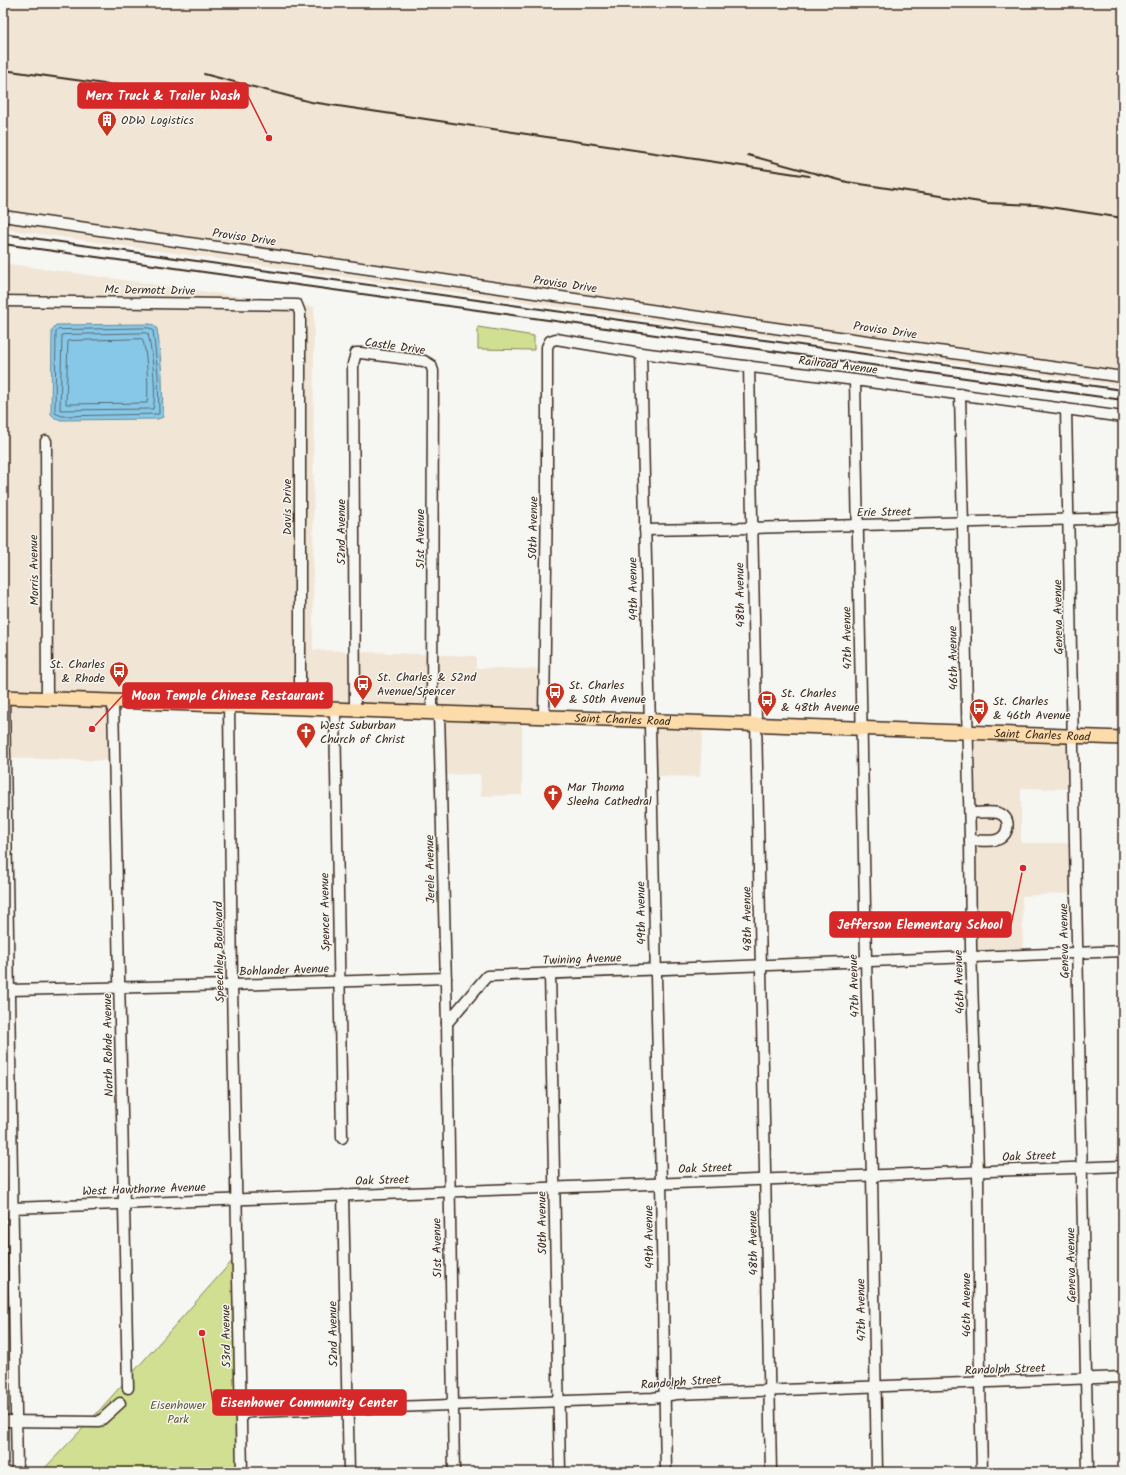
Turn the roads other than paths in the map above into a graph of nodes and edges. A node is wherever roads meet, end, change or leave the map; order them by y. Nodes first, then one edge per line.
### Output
1 (3, 216) edge
2 (3, 301) edge
3 (297, 305) joint
4 (550, 341) joint
5 (641, 353) junction
6 (356, 354) joint
7 (431, 365) joint
8 (749, 366) junction
9 (1123, 377) edge
10 (855, 380) junction
11 (960, 394) junction
12 (1066, 409) junction
13 (1123, 417) edge
14 (46, 441) dead end
15 (1123, 518) edge
16 (1069, 520) junction
17 (962, 523) junction
18 (858, 526) junction
19 (752, 528) junction
20 (645, 530) junction
21 (4, 697) edge
22 (47, 699) junction
23 (113, 701) junction
24 (229, 706) junction
25 (300, 708) junction
26 (334, 710) junction
27 (355, 710) junction
28 (436, 713) junction
29 (544, 717) junction
30 (650, 721) junction
31 (757, 725) junction
32 (861, 729) junction
33 (967, 733) junction
34 (1073, 737) junction
35 (1123, 738) edge
36 (970, 813) junction
37 (970, 840) junction
38 (1123, 951) edge
39 (1078, 953) junction
40 (972, 957) junction
41 (866, 960) junction
42 (760, 965) junction
43 (655, 969) junction
44 (550, 973) junction
45 (446, 978) junction
46 (339, 981) junction
47 (232, 985) junction
48 (120, 988) junction
49 (6, 989) edge
50 (447, 1023) junction
51 (342, 1138) dead end
52 (1123, 1166) edge
53 (1082, 1167) junction
54 (978, 1171) junction
55 (872, 1175) junction
56 (765, 1179) junction
57 (661, 1183) junction
58 (555, 1187) junction
59 (449, 1191) junction
60 (343, 1195) junction
61 (289, 1197) joint
62 (236, 1199) junction
63 (124, 1203) junction
64 (8, 1206) edge
65 (1123, 1377) edge
66 (1086, 1379) junction
67 (980, 1383) junction
68 (874, 1386) junction
69 (128, 1388) dead end
70 (769, 1390) junction
71 (664, 1395) junction
72 (558, 1401) junction
73 (120, 1403) dead end
74 (452, 1405) junction
75 (347, 1409) junction
76 (241, 1414) junction
77 (3, 1421) edge
78 (16, 1421) junction
79 (17, 1472) edge
80 (242, 1472) edge
81 (349, 1472) edge
82 (454, 1472) edge
83 (560, 1472) edge
84 (666, 1472) edge
85 (771, 1472) edge
86 (876, 1472) edge
87 (982, 1472) edge
88 (1088, 1472) edge

1 - 9 street, Proviso Drive
2 - 3 street, Mc Dermott Drive
3 - 25 street, Davis Drive
4 - 5 street, Railroad Avenue
4 - 29 street, 50th Avenue
5 - 8 street, Railroad Avenue
5 - 20 street, 49th Avenue
6 - 7 street, Castle Drive
6 - 27 street, 52nd Avenue
7 - 28 street, 51st Avenue
8 - 10 street, Railroad Avenue
8 - 19 street, 48th Avenue
10 - 11 street, Railroad Avenue
10 - 18 street, 47th Avenue
11 - 12 street, Railroad Avenue
11 - 17 street, 46th Avenue
12 - 13 street, Railroad Avenue
12 - 16 street, Geneva Avenue
14 - 22 street, Morris Avenue
15 - 16 street, Erie Street
16 - 17 street, Erie Street
16 - 34 street, Geneva Avenue
17 - 18 street, Erie Street
17 - 33 street, 46th Avenue
18 - 19 street, Erie Street
18 - 32 street, 47th Avenue
19 - 20 street, Erie Street
19 - 31 street, 48th Avenue
20 - 30 street, 49th Avenue
21 - 22 main road, Saint Charles Road
21 - 49 street
22 - 23 main road, Saint Charles Road
23 - 24 main road, Saint Charles Road
23 - 48 street, North Rohde Avenue
24 - 25 main road, Saint Charles Road
24 - 47 street, Speechley Boulevard
25 - 26 main road, Saint Charles Road
26 - 27 main road, Saint Charles Road
26 - 46 street, Spencer Avenue
27 - 28 main road, Saint Charles Road
28 - 29 main road, Saint Charles Road
28 - 45 street, Jerele Avenue
29 - 30 main road, Saint Charles Road
30 - 31 main road, Saint Charles Road
30 - 43 street, 49th Avenue
31 - 32 main road, Saint Charles Road
31 - 42 street, 48th Avenue
32 - 33 main road, Saint Charles Road
32 - 41 street, 47th Avenue
33 - 34 main road, Saint Charles Road
33 - 36 street, 46th Avenue
34 - 35 main road, Saint Charles Road
34 - 39 street, Geneva Avenue
36 - 37 street, 46th Avenue
36 - 37 street
37 - 40 street, 46th Avenue
38 - 39 street, Twining Avenue
39 - 40 street, Twining Avenue
39 - 53 street, Geneva Avenue
40 - 41 street, Twining Avenue
40 - 54 street, 46th Avenue
41 - 42 street, Twining Avenue
41 - 55 street, 47th Avenue
42 - 43 street, Twining Avenue
42 - 56 street, 48th Avenue
43 - 44 street, Twining Avenue
43 - 57 street, 49th Avenue
44 - 50 street, Twining Avenue
44 - 58 street, 50th Avenue
45 - 46 street, Bohlander Avenue
45 - 50 street, Jerele Avenue
46 - 47 street, Bohlander Avenue
46 - 51 street, Spencer Avenue
47 - 48 street, Bohlander Avenue
47 - 62 street, Speechley Boulevard
48 - 49 street, Bohlander Avenue
48 - 63 street, North Rohde Avenue
49 - 64 street
50 - 59 street, 51st Avenue
52 - 53 street, Oak Street
53 - 54 street, Oak Street
53 - 66 street, Geneva Avenue
54 - 55 street, Oak Street
54 - 67 street, 46th Avenue
55 - 56 street, Oak Street
55 - 68 street, 47th Avenue
56 - 57 street, Oak Street
56 - 70 street, 48th Avenue
57 - 58 street, Oak Street
57 - 71 street, 49th Avenue
58 - 59 street, Oak Street
58 - 72 street, 50th Avenue
59 - 60 street, Oak Street
59 - 74 street, 51st Avenue
60 - 61 street, Oak Street
60 - 75 street, 52nd Avenue
61 - 62 street, West Hawthorne Avenue
62 - 63 street, West Hawthorne Avenue
62 - 76 street, 53rd Avenue
63 - 64 street, West Hawthorne Avenue
63 - 69 street, North Rohde Avenue
64 - 78 street
65 - 66 street, Randolph Street
66 - 67 street, Randolph Street
66 - 88 street, Geneva Avenue
67 - 68 street, Randolph Street
67 - 87 street, 46th Avenue
68 - 70 street, Randolph Street
68 - 86 street, 47th Avenue
70 - 71 street, Randolph Street
70 - 85 street, 48th Avenue
71 - 72 street, Randolph Street
71 - 84 street, 49th Avenue
72 - 74 street, Randolph Street
72 - 83 street, 50th Avenue
73 - 78 street
74 - 75 street, Randolph Street
74 - 82 street, 51st Avenue
75 - 76 street, Randolph Street
75 - 81 street, 52nd Avenue
76 - 80 street, 53rd Avenue
77 - 78 street
78 - 79 street

